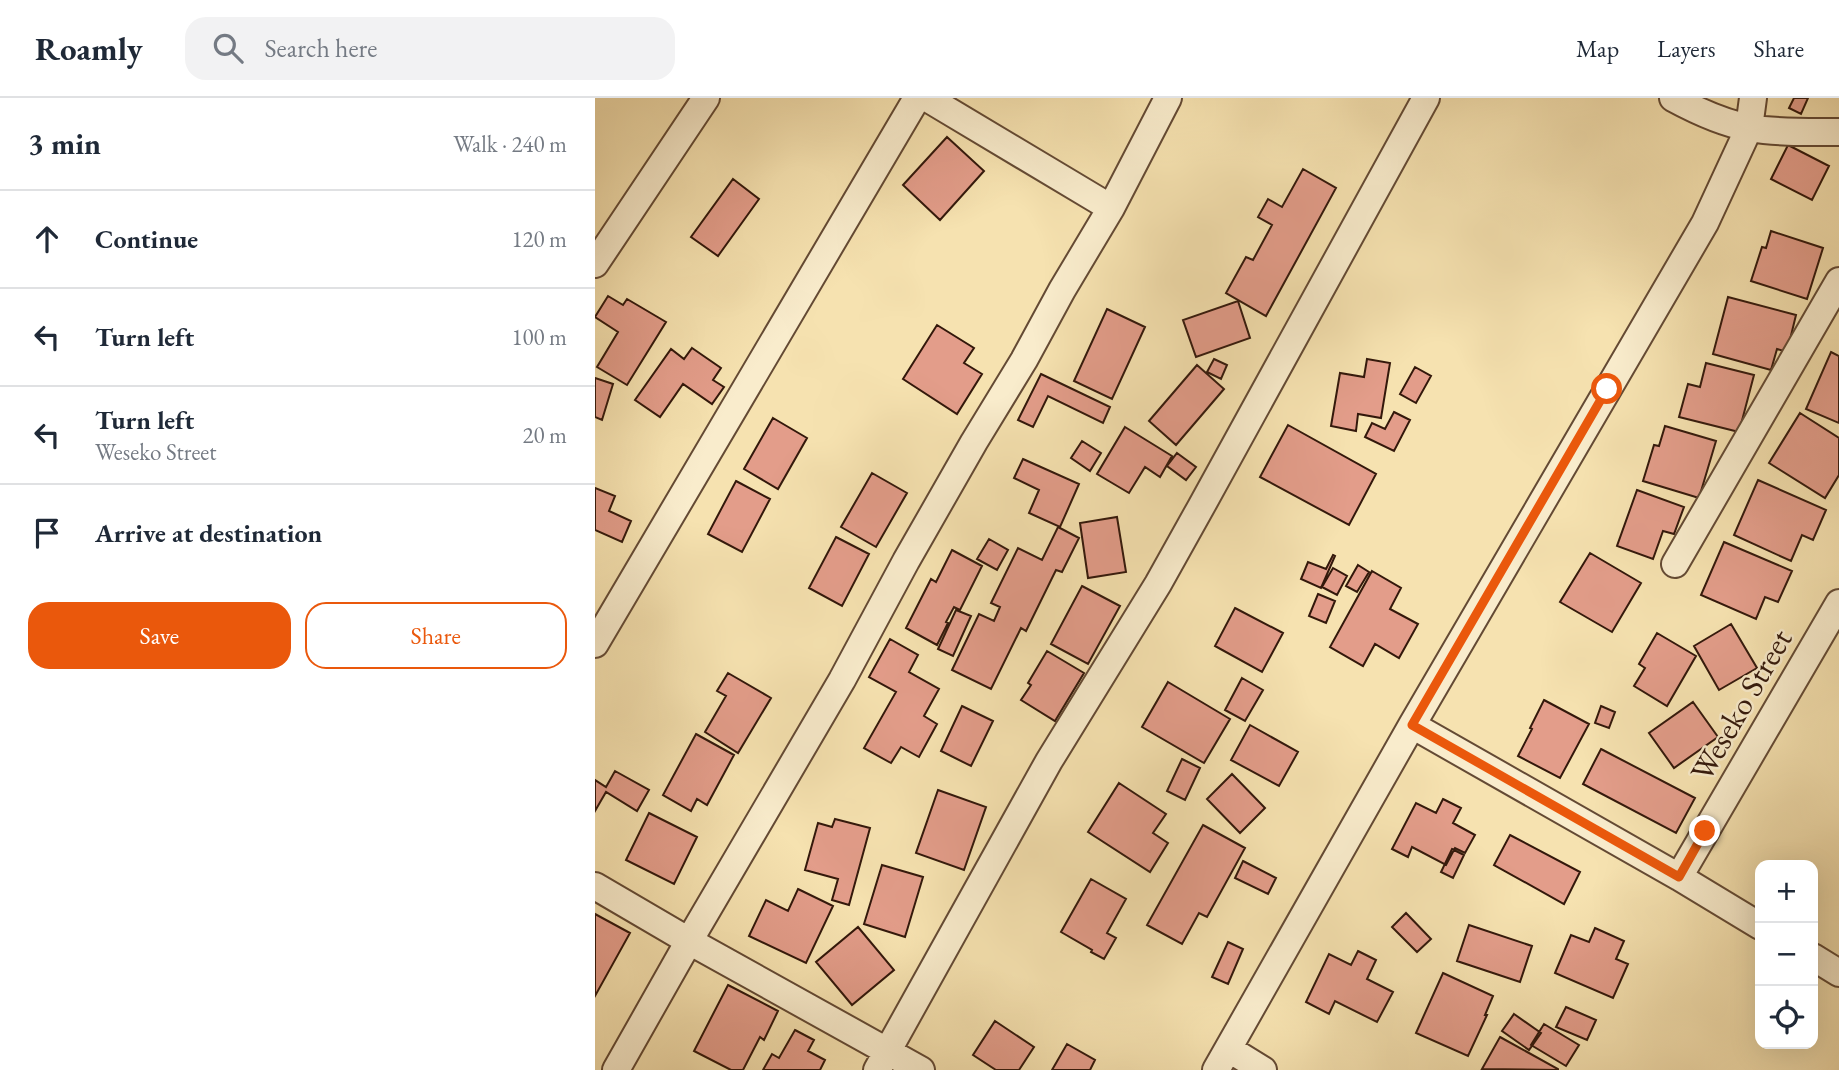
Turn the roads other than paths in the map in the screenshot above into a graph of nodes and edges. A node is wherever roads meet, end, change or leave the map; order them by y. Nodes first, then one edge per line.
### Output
1 (706, 98) edge
2 (917, 98) edge
3 (927, 98) edge
4 (1168, 98) edge
5 (1426, 98) edge
6 (1673, 98) edge
7 (1753, 98) edge
8 (1749, 128) junction
9 (1839, 132) edge
10 (1111, 208) junction
11 (595, 264) edge
12 (1839, 281) edge
13 (1675, 564) dead end
14 (1839, 603) edge
15 (595, 644) edge
16 (1412, 725) junction
17 (1679, 877) junction
18 (595, 886) edge
19 (1755, 923) edge
20 (689, 941) junction
21 (1818, 960) edge
22 (1839, 973) edge
23 (883, 1060) edge
24 (1222, 1060) edge
25 (616, 1070) edge
26 (921, 1070) edge
27 (1263, 1070) edge

1 - 11 street
2 - 15 street
3 - 10 street
4 - 10 street
5 - 23 street
6 - 8 street
7 - 8 street
8 - 9 street
8 - 16 street
10 - 20 street
12 - 13 street
14 - 17 street, Weseko Street
16 - 17 street
16 - 24 street
17 - 19 street
18 - 20 street
20 - 23 street
20 - 25 street
21 - 22 street
23 - 26 street
24 - 27 street

